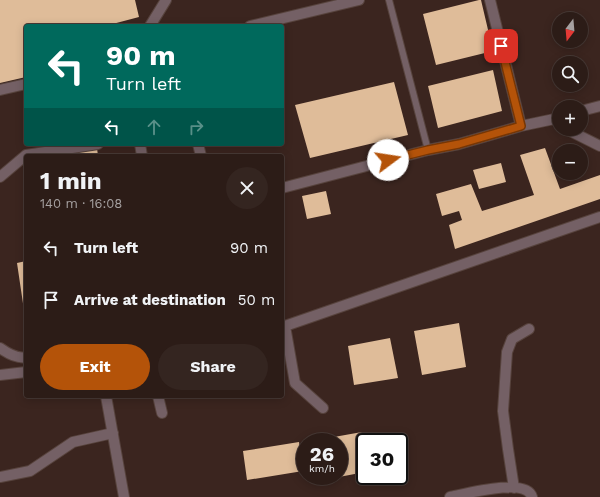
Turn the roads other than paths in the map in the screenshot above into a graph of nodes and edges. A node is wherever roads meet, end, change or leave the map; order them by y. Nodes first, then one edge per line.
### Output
1 (166, 0) edge
2 (358, 0) edge
3 (389, 0) edge
4 (490, 0) edge
5 (151, 24) edge
6 (258, 24) edge
7 (24, 84) edge
8 (0, 90) edge
9 (600, 106) edge
10 (588, 109) edge
11 (552, 119) edge
12 (521, 126) junction
13 (580, 136) edge
14 (85, 146) edge
15 (600, 146) edge
16 (428, 150) junction
17 (33, 154) edge
18 (24, 157) edge
19 (0, 177) edge
20 (284, 187) edge
21 (600, 217) edge
22 (284, 326) edge
23 (529, 329) dead end
24 (0, 348) edge
25 (24, 357) edge
26 (24, 372) edge
27 (0, 375) edge
28 (106, 398) edge
29 (158, 398) edge
30 (323, 408) dead end
31 (162, 413) dead end
32 (113, 433) junction
33 (0, 477) edge
34 (514, 488) junction
35 (124, 497) edge
36 (450, 497) edge
37 (532, 497) edge

1 - 5 street
2 - 6 street
3 - 16 lane
4 - 12 street
7 - 8 street
9 - 10 street
11 - 12 street
12 - 16 street
13 - 15 street
14 - 17 street
16 - 20 street
18 - 19 street
21 - 22 street
22 - 30 street
23 - 34 street
24 - 25 street
26 - 27 street
28 - 32 street
29 - 31 street
32 - 33 street
32 - 35 street
34 - 36 street
34 - 37 street

